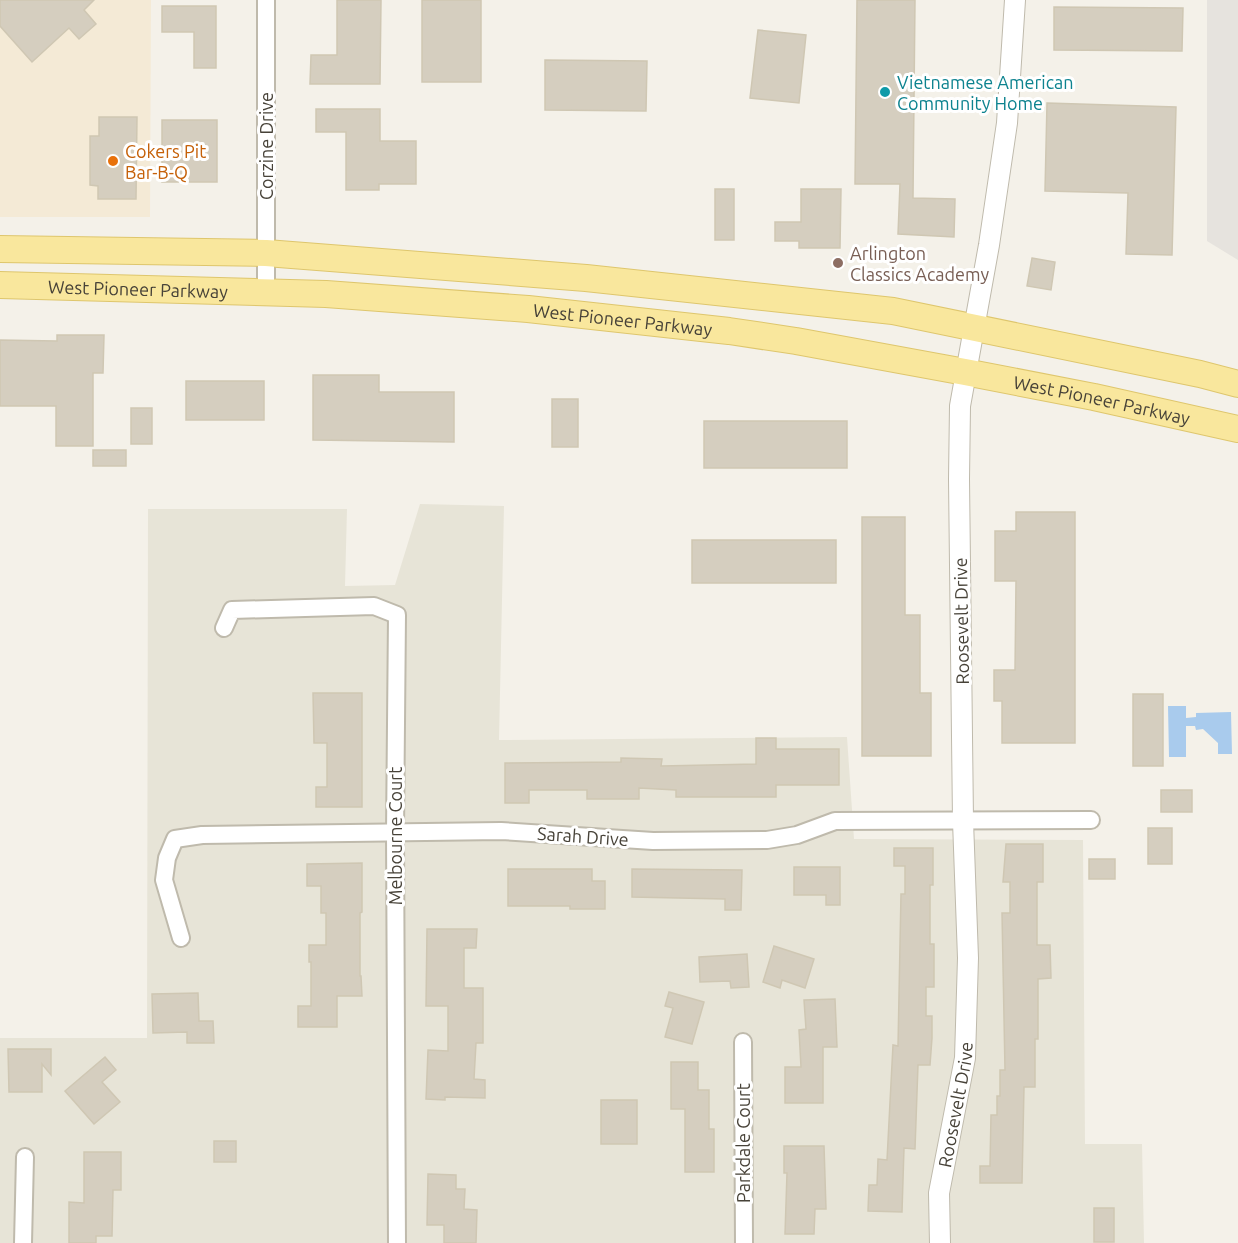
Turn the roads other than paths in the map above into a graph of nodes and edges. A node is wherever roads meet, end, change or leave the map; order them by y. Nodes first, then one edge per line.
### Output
1 (266, 0) edge
2 (1015, 0) edge
3 (0, 249) edge
4 (266, 253) junction
5 (0, 285) edge
6 (266, 292) junction
7 (973, 328) junction
8 (965, 372) junction
9 (1238, 384) edge
10 (1238, 429) edge
11 (224, 628) dead end
12 (1091, 820) dead end
13 (963, 821) junction
14 (395, 832) junction
15 (181, 938) dead end
16 (743, 1042) dead end
17 (25, 1157) dead end
18 (23, 1243) edge
19 (397, 1243) edge
20 (744, 1243) edge
21 (940, 1243) edge

1 - 4 street, Corzine Drive
2 - 7 street, Roosevelt Drive
3 - 4 main road, West Pioneer Parkway
4 - 6 street, Corzine Drive
4 - 7 main road, West Pioneer Parkway
5 - 6 main road, West Pioneer Parkway
6 - 8 main road, West Pioneer Parkway
7 - 8 street, Roosevelt Drive
7 - 9 main road, West Pioneer Parkway
8 - 10 main road, West Pioneer Parkway
8 - 13 street, Roosevelt Drive
11 - 14 street, Melbourne Court
12 - 13 street, Sarah Drive
13 - 14 street, Sarah Drive
13 - 21 street, Roosevelt Drive
14 - 15 street, Sarah Drive
14 - 19 street, Melbourne Court
16 - 20 street, Parkdale Court
17 - 18 street

